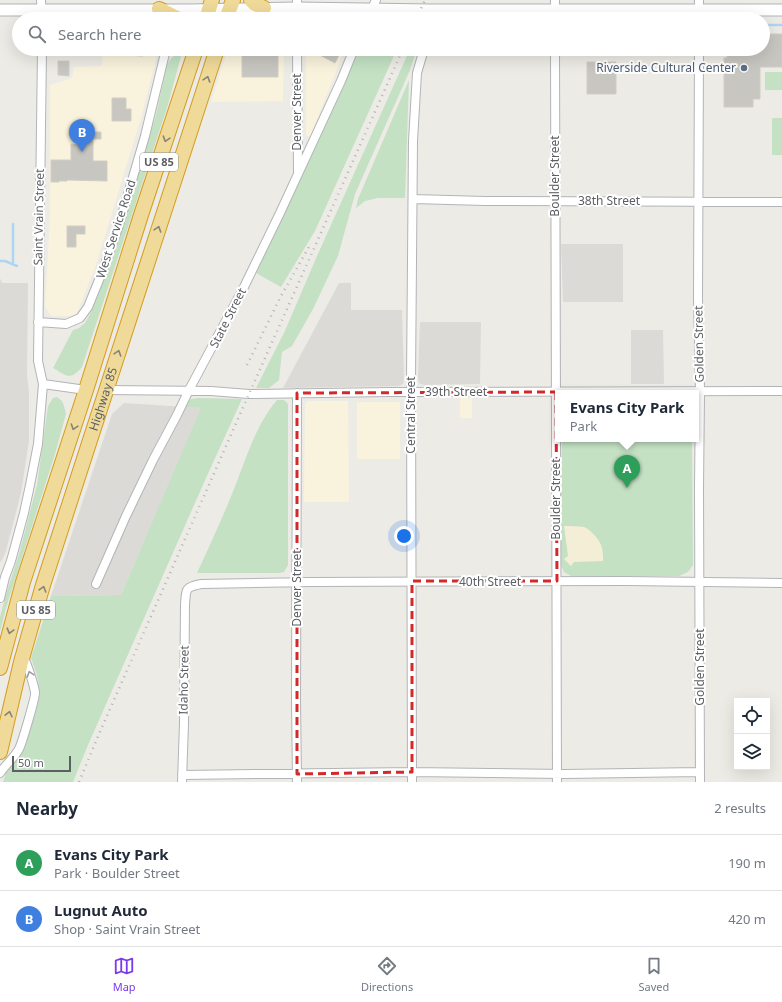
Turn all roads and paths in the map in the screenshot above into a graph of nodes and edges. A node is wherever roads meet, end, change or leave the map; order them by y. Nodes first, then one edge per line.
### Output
1 (251, 0) edge
2 (264, 8) junction
3 (159, 9) junction
4 (209, 9) edge
5 (229, 9) edge
6 (297, 9) edge
7 (371, 9) edge
8 (0, 10) edge
9 (41, 10) edge
10 (555, 10) edge
11 (699, 10) edge
12 (782, 10) edge
13 (165, 12) edge
14 (407, 12) edge
15 (493, 12) edge
16 (42, 56) edge
17 (164, 56) edge
18 (185, 56) edge
19 (194, 56) edge
20 (214, 56) edge
21 (297, 56) edge
22 (351, 56) edge
23 (422, 56) edge
24 (555, 56) edge
25 (699, 56) edge
26 (176, 111) junction
27 (298, 176) junction
28 (413, 199) junction
29 (555, 201) junction
30 (698, 201) junction
31 (782, 202) edge
32 (38, 322) junction
33 (43, 384) junction
34 (86, 390) junction
35 (106, 390) junction
36 (189, 390) junction
37 (556, 390) edge
38 (700, 391) junction
39 (782, 391) edge
40 (411, 392) junction
41 (555, 392) edge
42 (297, 394) junction
43 (556, 442) edge
44 (3, 577) edge
45 (412, 581) junction
46 (557, 581) junction
47 (297, 582) junction
48 (700, 582) junction
49 (782, 583) edge
50 (96, 584) dead end
51 (198, 584) joint
52 (1, 593) edge
53 (23, 656) junction
54 (0, 668) edge
55 (0, 752) edge
56 (412, 772) junction
57 (700, 772) junction
58 (0, 773) edge
59 (298, 778) edge
60 (557, 778) edge
61 (182, 779) edge
62 (412, 782) edge
63 (700, 782) edge

1 - 2 highway
2 - 5 main road
2 - 6 main road
3 - 4 main road
3 - 9 main road
3 - 13 highway
4 - 5 main road
6 - 7 main road
7 - 14 main road
8 - 9 main road
10 - 11 main road
10 - 15 main road
11 - 12 main road
16 - 32 street, Saint Vrain Street
17 - 32 street, West Service Road
18 - 26 highway
19 - 26 highway, Highway 85 / US 85
35 -> 20 highway, Highway 85 / US 85
21 - 27 street, Denver Street
22 - 27 street, State Street
23 - 28 street, Central Street
24 - 29 street, Boulder Street
25 - 30 street, Golden Street
26 -> 34 highway, Highway 85 / US 85
27 - 36 street, State Street
28 - 29 street, 38th Street
28 - 40 street, Central Street
29 - 30 street, 38th Street
29 - 37 street, Boulder Street
30 - 31 street, 38th Street
30 - 38 street, Golden Street
32 - 33 street, Saint Vrain Street
33 - 34 street
33 - 44 street, Saint Vrain Street
34 -> 54 highway, Highway 85 / US 85
35 - 36 street, 39th Street
53 -> 35 highway, Highway 85 / US 85
36 - 42 street, 39th Street
36 - 50 street, State Street
38 - 39 street, 39th Street
38 - 48 street, Golden Street
40 - 41 street, 39th Street
40 - 42 street, 39th Street
40 - 45 street, Central Street
42 - 47 street, Denver Street
43 - 46 street, Boulder Street
44 - 52 street
45 - 46 street, 40th Street
45 - 47 street, 40th Street
45 - 56 street, Central Street
46 - 48 street, 40th Street
46 - 60 street, Boulder Street
47 - 51 street, 40th Street
47 - 59 street, Denver Street
48 - 49 street, 40th Street
48 - 57 street, Golden Street
51 - 61 street, Idaho Street
55 -> 53 highway, Highway 85 / US 85
58 -> 53 street
56 - 59 street
56 - 60 street
56 - 62 street, Central Street
57 - 60 street
57 - 63 street, Golden Street
59 - 61 street

